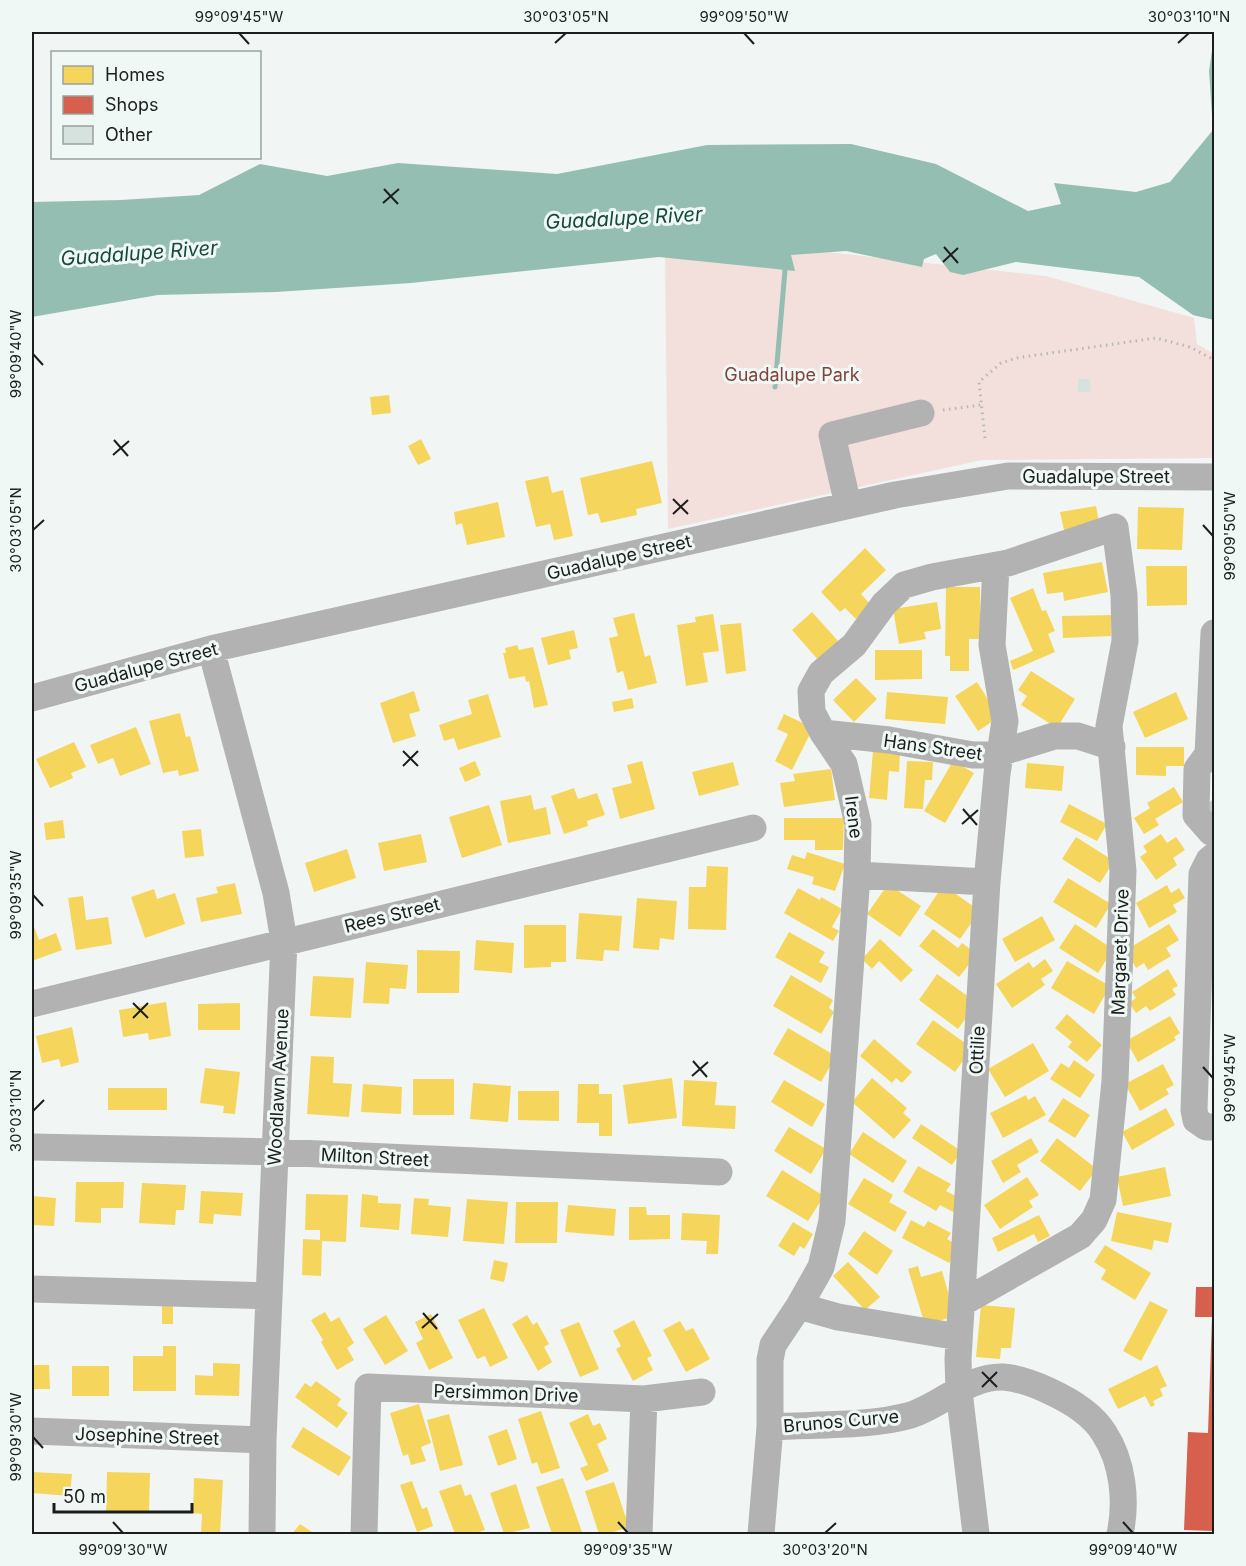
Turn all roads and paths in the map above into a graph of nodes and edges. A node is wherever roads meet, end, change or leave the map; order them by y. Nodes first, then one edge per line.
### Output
1 (1215, 360) edge
2 (981, 405) junction
3 (921, 413) joint
4 (985, 438) dead end
5 (1215, 477) edge
6 (848, 505) junction
7 (1115, 527) joint
8 (996, 566) junction
9 (1215, 633) edge
10 (211, 649) junction
11 (32, 698) edge
12 (823, 733) junction
13 (1112, 747) junction
14 (1001, 752) junction
15 (753, 828) dead end
16 (1215, 832) edge
17 (1215, 856) edge
18 (857, 875) junction
19 (987, 882) junction
20 (284, 941) junction
21 (32, 1004) edge
22 (1215, 1127) edge
23 (32, 1148) edge
24 (275, 1152) junction
25 (719, 1172) dead end
26 (32, 1289) edge
27 (269, 1296) junction
28 (962, 1303) junction
29 (799, 1306) junction
30 (959, 1337) junction
31 (959, 1390) junction
32 (702, 1392) dead end
33 (644, 1399) junction
34 (770, 1426) junction
35 (32, 1431) edge
36 (263, 1440) junction
37 (262, 1534) edge
38 (364, 1534) edge
39 (639, 1534) edge
40 (761, 1534) edge
41 (976, 1534) edge
42 (1120, 1534) edge

1 - 2 path
2 - 3 path
2 - 4 path
3 - 6 street
5 - 6 street, Guadalupe Street
6 - 10 street, Guadalupe Street
7 - 8 street, Irene
7 - 13 street, Margaret Drive
8 - 12 street, Irene
8 - 14 street, Ottilie
9 - 16 street
10 - 11 street, Guadalupe Street
10 - 20 street, Woodlawn Avenue
12 - 14 street, Hans Street
12 - 18 street, Irene
13 - 14 street, Hans Street
13 - 28 street, Margaret Drive
14 - 19 street, Ottilie
15 - 20 street, Rees Street
17 - 22 street
18 - 19 street
18 - 29 street, Irene
19 - 28 street, Ottilie
20 - 21 street, Rees Street
20 - 24 street, Woodlawn Avenue
23 - 24 street, Milton Street
24 - 25 street, Milton Street
24 - 27 street, Woodlawn Avenue
26 - 27 street
27 - 36 street, Woodlawn Avenue
28 - 30 street, Ottilie
29 - 30 street
29 - 34 street, Irene
30 - 31 street, Ottilie
31 - 34 street, Brunos Curve
31 - 41 street, Ottilie
31 - 42 street, Brunos Curve
32 - 33 street, Persimmon Drive
33 - 38 street, Persimmon Drive
33 - 39 street
34 - 40 street, Irene
35 - 36 street, Josephine Street
36 - 37 street, Woodlawn Avenue

